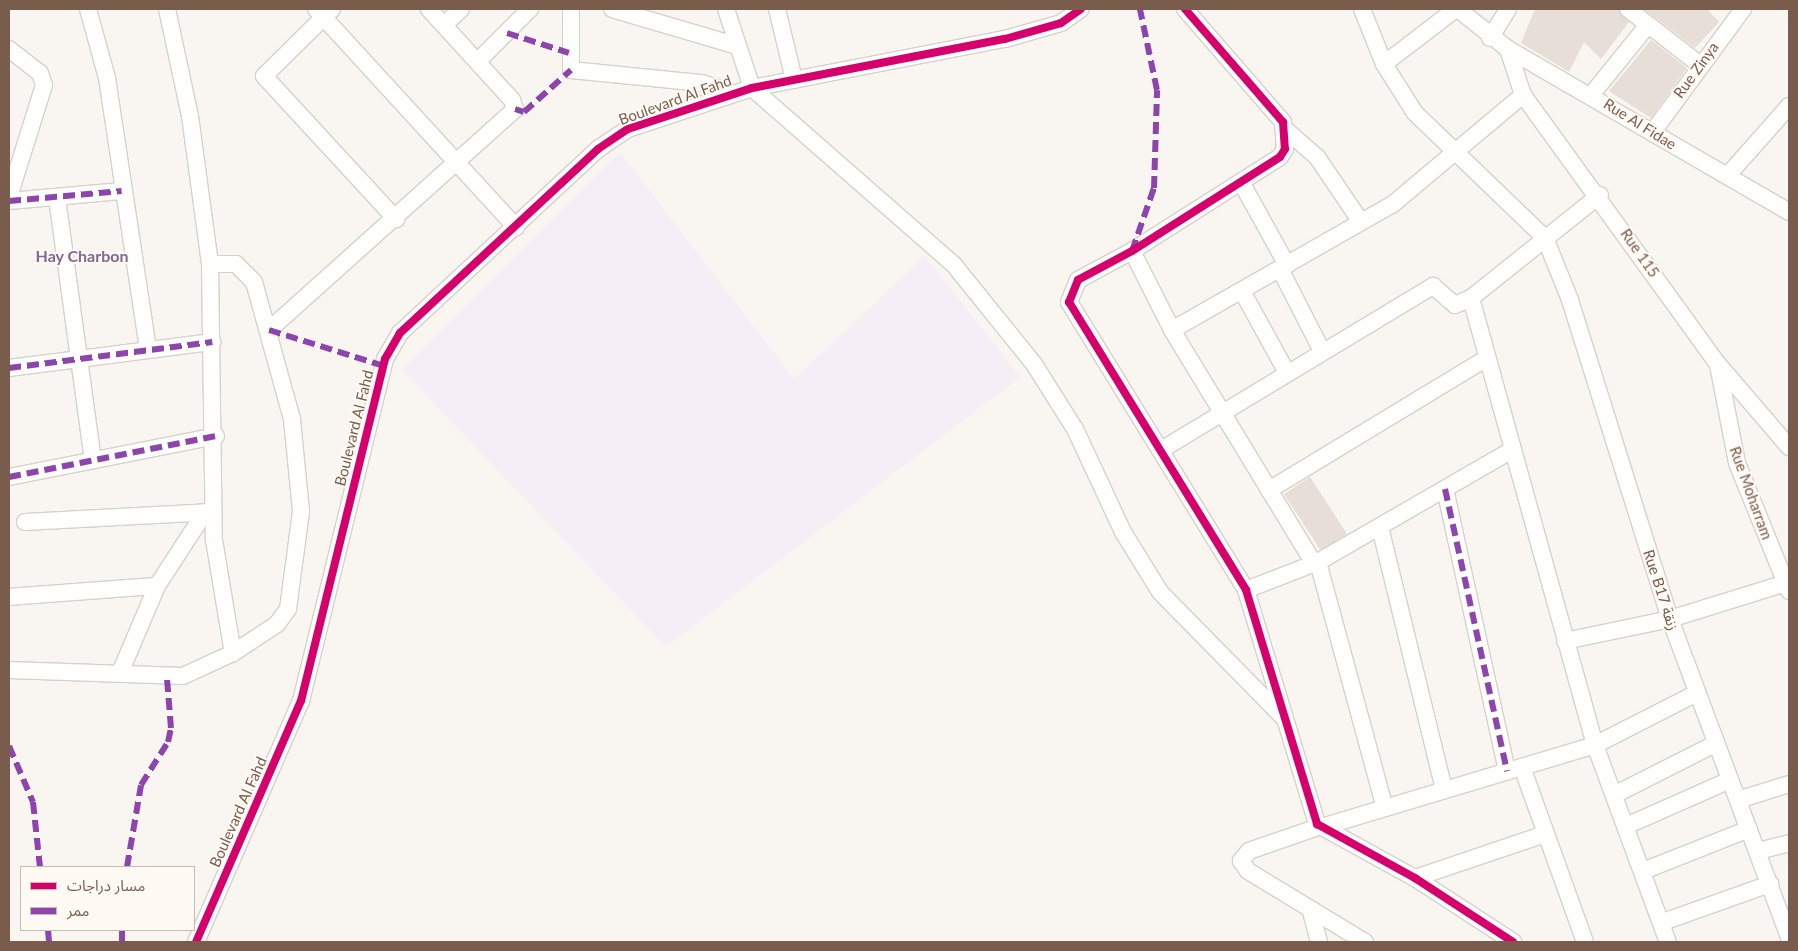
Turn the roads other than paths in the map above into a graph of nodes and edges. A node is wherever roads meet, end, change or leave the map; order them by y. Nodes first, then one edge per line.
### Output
1 (88, 9) edge
2 (167, 9) edge
3 (429, 9) edge
4 (461, 9) edge
5 (530, 9) edge
6 (571, 9) edge
7 (612, 9) edge
8 (726, 9) edge
9 (777, 9) edge
10 (1081, 9) edge
11 (1185, 9) edge
12 (1362, 9) edge
13 (1457, 9) edge
14 (1508, 9) edge
15 (1628, 9) edge
16 (1743, 9) edge
17 (324, 11) edge
18 (444, 25) junction
19 (1648, 26) junction
20 (1490, 38) junction
21 (738, 46) junction
22 (9, 49) edge
23 (1508, 49) junction
24 (478, 61) junction
25 (1384, 64) junction
26 (1699, 64) junction
27 (794, 80) junction
28 (752, 88) junction
29 (732, 93) junction
30 (1592, 94) junction
31 (1524, 95) junction
32 (1789, 106) edge
33 (1286, 130) junction
34 (1652, 133) junction
35 (1454, 152) junction
36 (456, 165) junction
37 (1728, 175) junction
38 (1241, 182) junction
39 (122, 191) junction
40 (1600, 195) junction
41 (57, 198) junction
42 (9, 199) edge
43 (1789, 210) edge
44 (396, 219) junction
45 (1361, 222) junction
46 (516, 227) junction
47 (1545, 238) junction
48 (1132, 251) junction
49 (210, 264) junction
50 (1283, 267) junction
51 (1242, 291) junction
52 (1471, 298) junction
53 (269, 330) junction
54 (1172, 330) junction
55 (212, 342) junction
56 (148, 348) junction
57 (1322, 352) junction
58 (1487, 358) junction
59 (78, 361) junction
60 (1717, 363) junction
61 (9, 368) edge
62 (1287, 373) junction
63 (1221, 413) junction
64 (216, 436) junction
65 (1789, 447) edge
66 (1160, 450) junction
67 (1512, 450) junction
68 (93, 460) junction
69 (9, 477) edge
70 (1445, 489) junction
71 (1268, 490) junction
72 (209, 512) junction
73 (25, 522) dead end
74 (1380, 527) junction
75 (1316, 563) junction
76 (157, 586) junction
77 (1788, 587) edge
78 (1246, 590) junction
79 (9, 597) edge
80 (1670, 618) junction
81 (1566, 641) junction
82 (232, 653) junction
83 (9, 670) edge
84 (120, 673) junction
85 (1697, 694) junction
86 (1285, 719) junction
87 (1715, 744) junction
88 (1595, 745) junction
89 (1514, 769) junction
90 (1730, 780) junction
91 (1789, 784) edge
92 (1444, 790) junction
93 (1616, 794) junction
94 (1738, 800) junction
95 (1385, 808) junction
96 (1323, 826) junction
97 (1626, 826) junction
98 (1749, 829) junction
99 (1545, 834) junction
100 (1789, 843) edge
101 (1758, 851) junction
102 (1643, 871) junction
103 (1415, 878) junction
104 (1770, 884) junction
105 (1310, 912) junction
106 (1662, 922) junction
107 (1789, 938) edge
108 (196, 942) edge
109 (1318, 942) edge
110 (1365, 942) edge
111 (1513, 942) edge
112 (1585, 942) edge
113 (1668, 942) edge

1 - 39 street
2 - 49 street
3 - 18 street
4 - 18 street
5 - 24 street
6 - 29 street
7 - 21 street
8 - 21 street
9 - 27 street
10 - 27 street, Boulevard Al Fahd
11 - 33 street
12 - 25 street
13 - 20 street
13 - 25 street
14 - 20 street
15 - 19 street
16 - 26 street, Rue Zinya
17 - 36 street
17 - 44 street
18 - 24 street
19 - 26 street
19 - 30 street
20 - 23 street, Rue Al Fidae
21 - 28 street
22 - 42 street
23 - 30 street, Rue Al Fidae
23 - 31 street, Rue 115
24 - 36 street
25 - 35 street
26 - 34 street, Rue Zinya
27 - 28 street, Boulevard Al Fahd
28 - 29 street, Boulevard Al Fahd
28 - 86 street
29 - 46 street, Boulevard Al Fahd
30 - 34 street, Rue Al Fidae
31 - 35 street
31 - 40 street, Rue 115
32 - 37 street
33 - 38 street
33 - 45 street
34 - 37 street, Rue Al Fidae
35 - 45 street
35 - 47 street
36 - 44 street
36 - 46 street
37 - 43 street, Rue Al Fidae
38 - 48 street
38 - 50 street
39 - 41 street
39 - 56 street
40 - 47 street
40 - 60 street, Rue 115
41 - 42 street
41 - 59 street
44 - 53 street
45 - 50 street
46 - 108 street, Boulevard Al Fahd
47 - 52 street
47 - 80 street, Rue B17 زنقة
48 - 54 street
48 - 66 street
49 - 53 street
49 - 55 street
50 - 51 street
50 - 57 street
51 - 54 street
51 - 62 street
52 - 57 street
52 - 58 street
53 - 82 street
54 - 63 street
55 - 56 street
55 - 64 street
56 - 59 street
57 - 62 street
58 - 67 street
58 - 71 street
59 - 61 street
59 - 68 street
60 - 65 street, Rue 115
60 - 77 street, Rue Moharram
62 - 63 street
63 - 66 street
63 - 71 street
64 - 68 street
64 - 72 street
66 - 78 street
67 - 70 street
67 - 81 street
68 - 69 street
70 - 74 street
70 - 89 street
71 - 75 street
72 - 73 street
72 - 76 street
72 - 82 street
74 - 75 street
74 - 92 street
75 - 78 street
75 - 95 street
76 - 79 street
76 - 84 street
77 - 80 street
78 - 86 street
80 - 81 street
80 - 85 street, Rue B17 زنقة
81 - 88 street
82 - 84 street
83 - 84 street
85 - 87 street, Rue B17 زنقة
85 - 88 street
86 - 96 street
87 - 90 street, Rue B17 زنقة
87 - 93 street
88 - 89 street
88 - 93 street
89 - 92 street
89 - 99 street
90 - 94 street, Rue B17 زنقة
90 - 97 street
91 - 94 street
92 - 95 street
93 - 97 street
94 - 98 street, Rue B17 زنقة
95 - 96 street
96 - 103 street
96 - 105 street
97 - 102 street
98 - 101 street, Rue B17 زنقة
98 - 102 street
99 - 103 street
99 - 112 street
100 - 101 street
101 - 104 street, Rue B17 زنقة
102 - 106 street
103 - 111 street
104 - 106 street
104 - 107 street, Rue B17 زنقة
105 - 109 street
105 - 110 street
106 - 113 street

